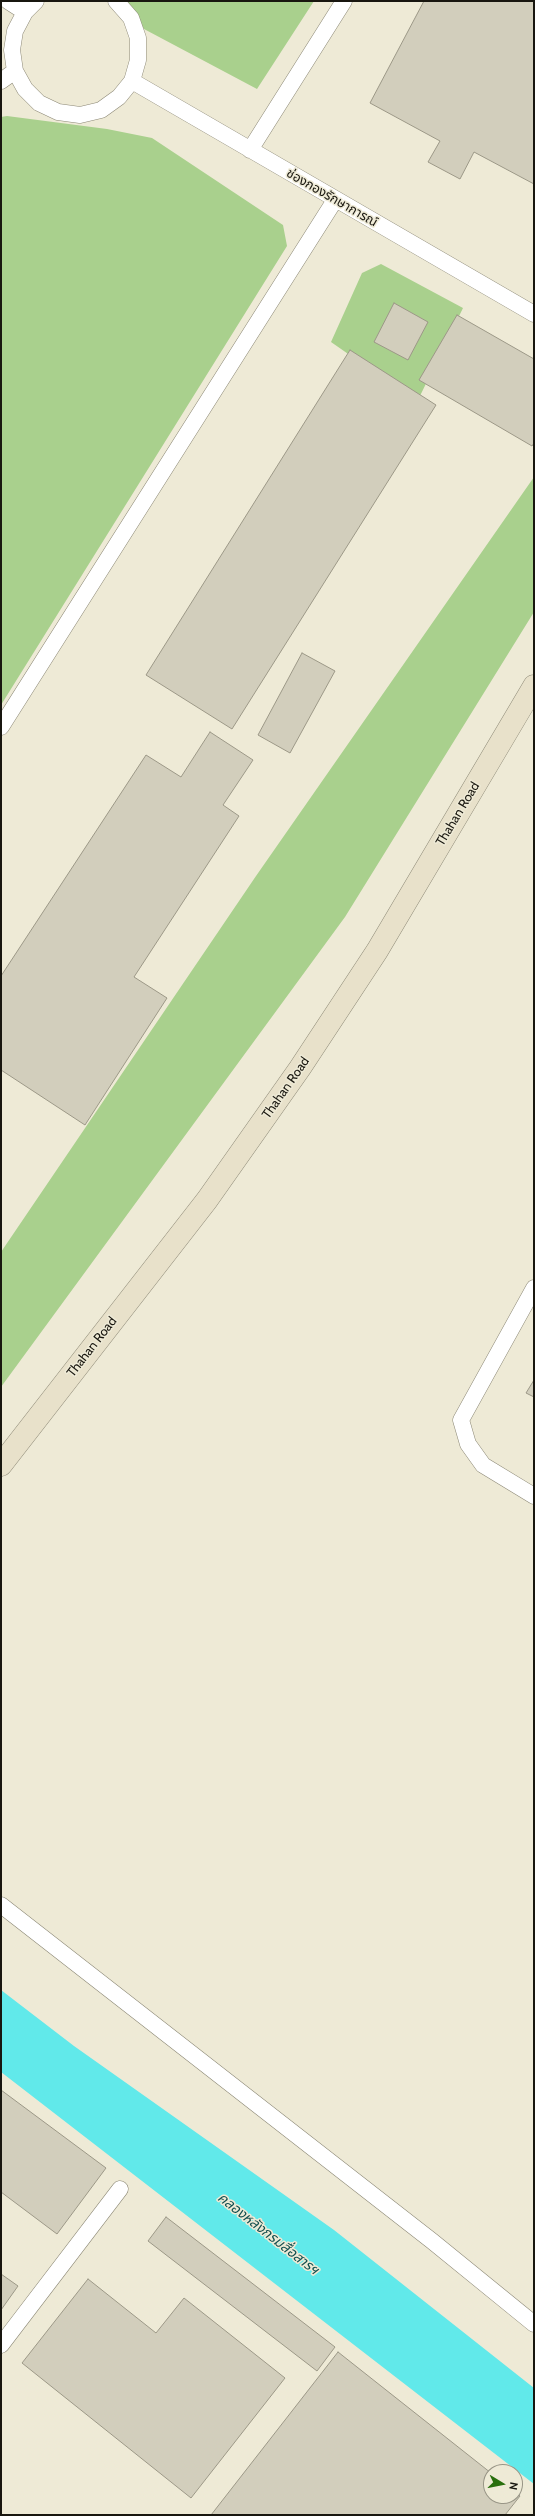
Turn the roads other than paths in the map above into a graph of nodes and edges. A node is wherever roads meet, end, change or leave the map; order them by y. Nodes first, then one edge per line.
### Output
1 (8, 1) edge
2 (116, 1) edge
3 (344, 1) edge
4 (30, 6) edge
5 (15, 71) junction
6 (1, 81) edge
7 (132, 81) junction
8 (250, 150) junction
9 (335, 200) junction
10 (534, 314) edge
11 (534, 686) edge
12 (1, 727) edge
13 (534, 1288) edge
14 (1, 1465) edge
15 (534, 1496) edge
16 (1, 1905) edge
17 (120, 2189) dead end
18 (534, 2324) edge
19 (1, 2345) edge

1 - 4 lane
2 - 7 lane
3 - 8 lane
4 - 5 lane
5 - 6 lane
5 - 7 lane
7 - 8 lane, ช่องกองรักษาการณ์
8 - 9 lane, ช่องกองรักษาการณ์
9 - 10 lane, ช่องกองรักษาการณ์
9 - 12 lane
11 - 14 main road, Thahan Road
13 - 15 lane
16 - 18 lane
17 - 19 lane

